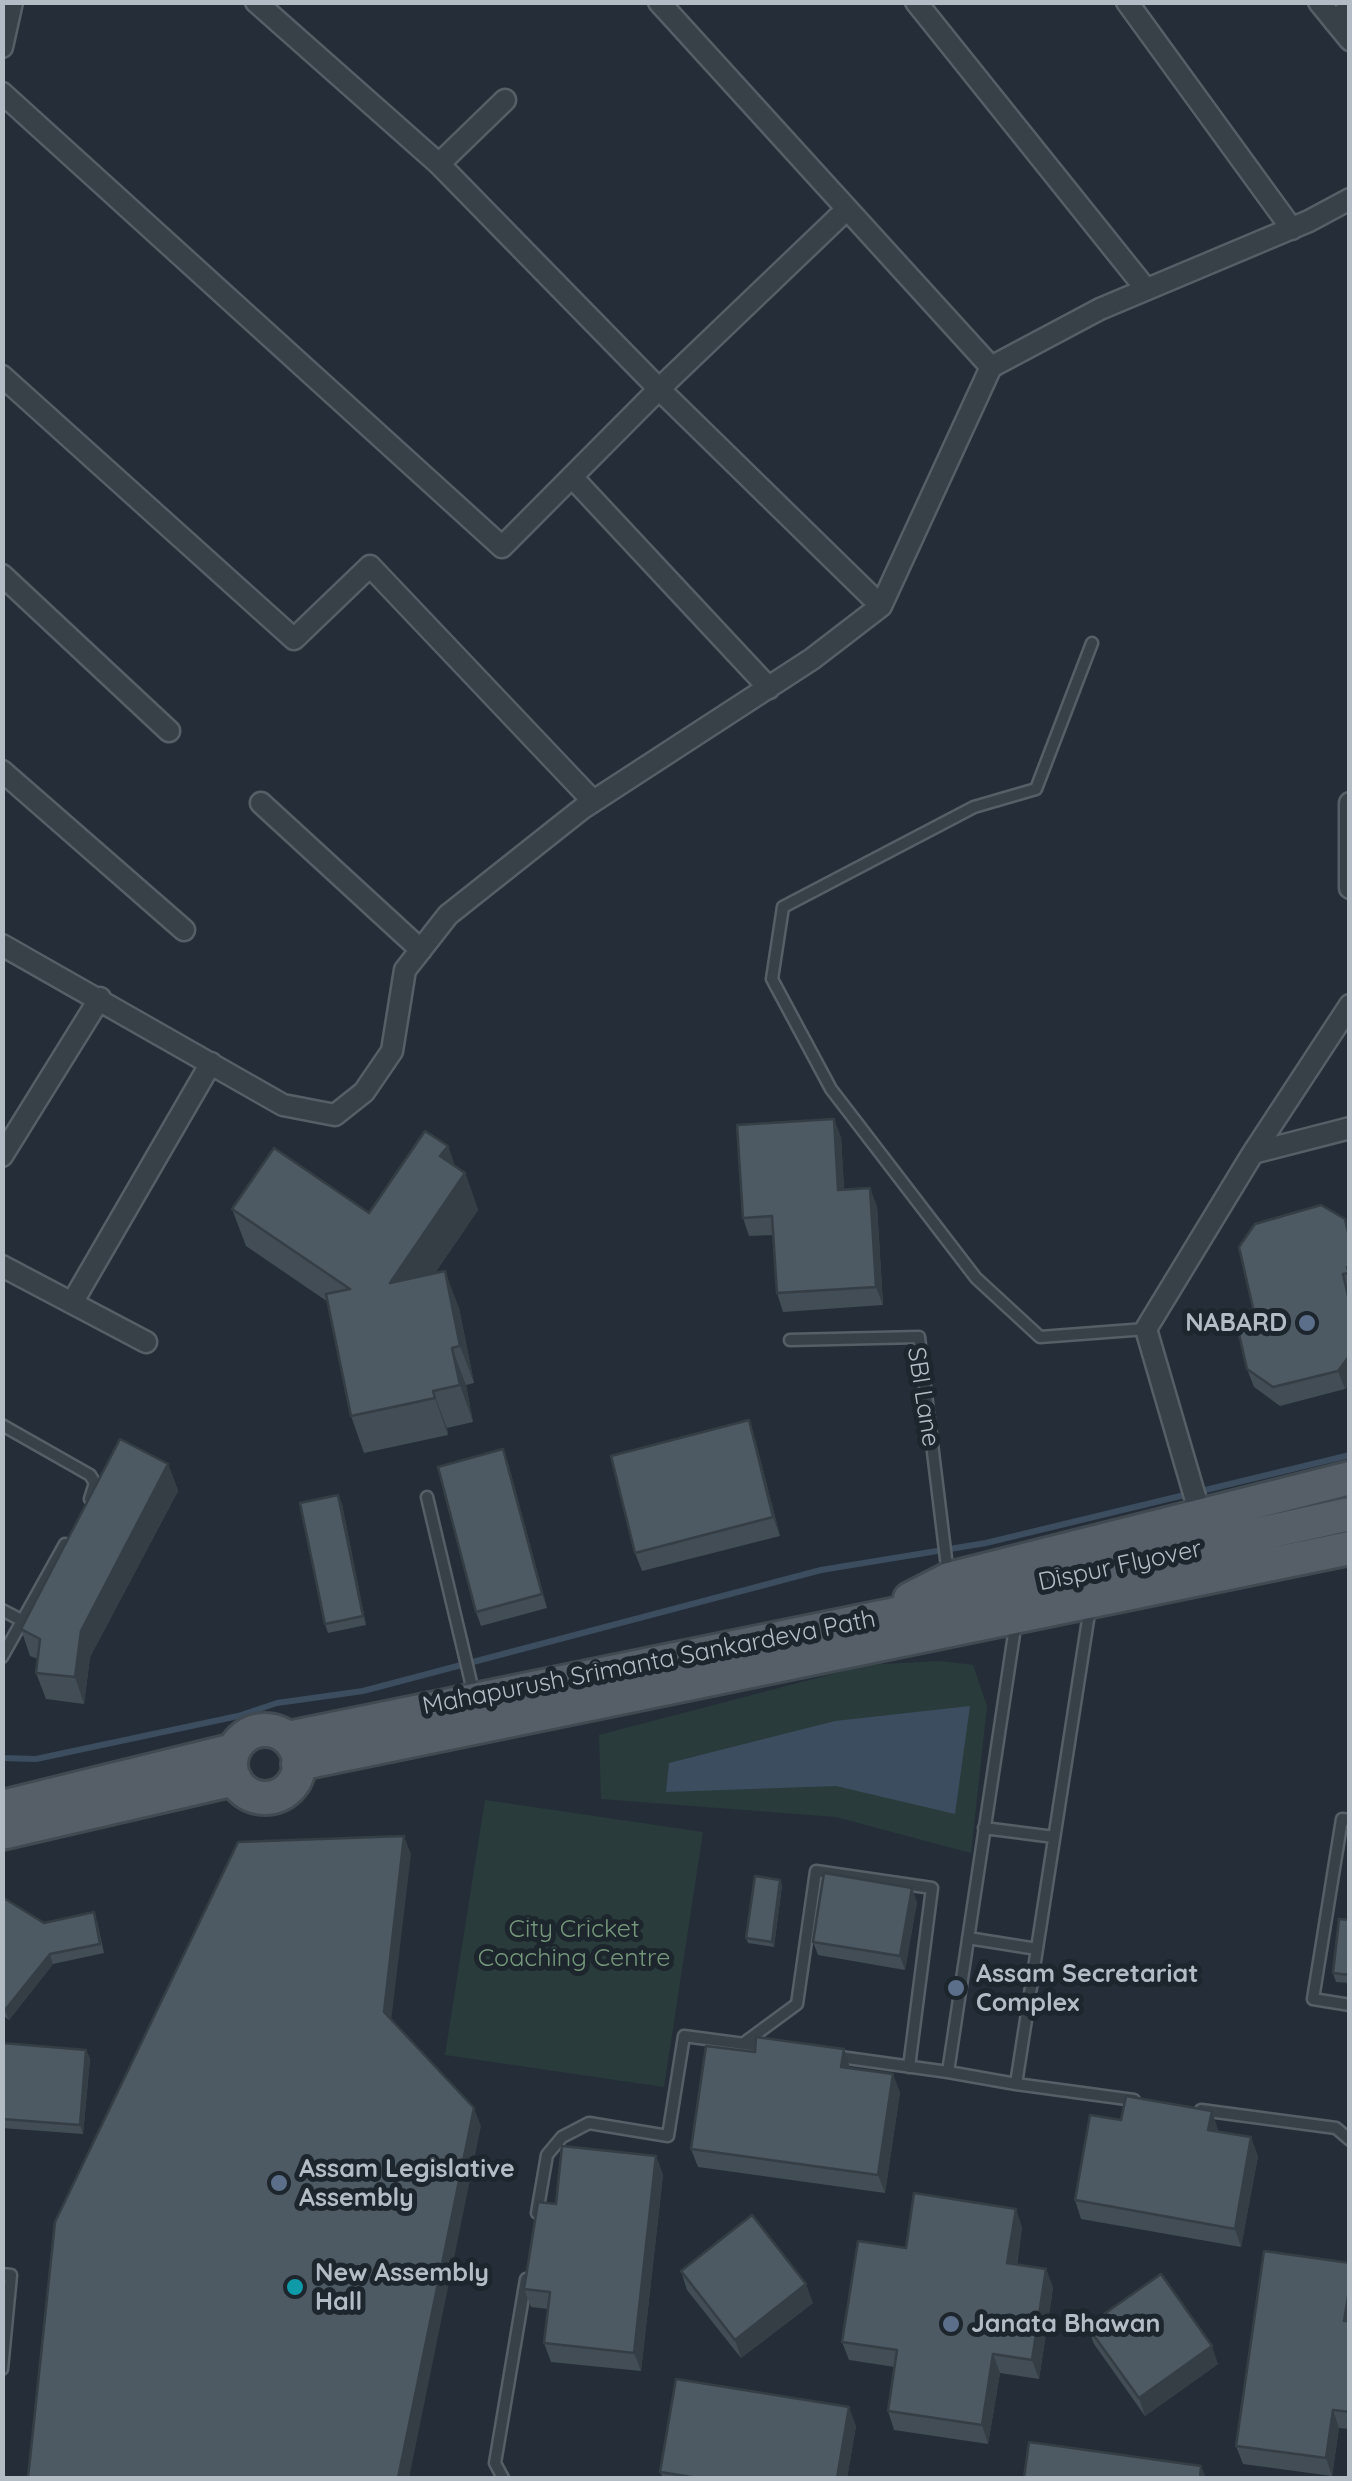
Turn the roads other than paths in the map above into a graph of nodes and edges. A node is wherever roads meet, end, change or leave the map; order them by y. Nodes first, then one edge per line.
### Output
1 (12, 2) edge
2 (256, 2) edge
3 (659, 2) edge
4 (916, 2) edge
5 (1127, 2) edge
6 (1319, 2) edge
7 (1342, 14) edge
8 (1350, 40) edge
9 (2, 47) edge
10 (2, 93) edge
11 (505, 100) dead end
12 (439, 164) junction
13 (1350, 198) edge
14 (846, 210) junction
15 (1292, 228) junction
16 (1146, 289) junction
17 (991, 367) junction
18 (2, 376) edge
19 (659, 389) junction
20 (572, 478) junction
21 (2, 575) edge
22 (881, 606) junction
23 (1092, 643) dead end
24 (769, 688) junction
25 (169, 732) dead end
26 (2, 771) edge
27 (593, 801) junction
28 (262, 803) dead end
29 (1350, 803) edge
30 (1350, 888) edge
31 (184, 930) dead end
32 (2, 944) edge
33 (421, 950) junction
34 (100, 998) junction
35 (1350, 1005) edge
36 (211, 1062) junction
37 (1350, 1128) edge
38 (1253, 1153) junction
39 (2, 1156) edge
40 (2, 1266) edge
41 (72, 1303) junction
42 (1146, 1329) junction
43 (790, 1340) dead end
44 (146, 1342) dead end
45 (2, 1426) edge
46 (1350, 1478) edge
47 (427, 1497) dead end
48 (86, 1508) edge
49 (1199, 1509) junction
50 (1350, 1514) edge
51 (76, 1524) edge
52 (1350, 1548) edge
53 (947, 1569) junction
54 (1091, 1587) junction
55 (2, 1610) edge
56 (891, 1615) junction
57 (1016, 1618) junction
58 (23, 1621) junction
59 (2, 1657) edge
60 (472, 1689) junction
61 (293, 1751) junction
62 (234, 1764) junction
63 (2, 1806) edge
64 (1350, 1820) edge
65 (984, 1828) junction
66 (2, 1834) edge
67 (1054, 1837) junction
68 (968, 1938) junction
69 (1037, 1949) junction
70 (1350, 2005) edge
71 (743, 2044) junction
72 (780, 2049) edge
73 (817, 2054) edge
74 (909, 2067) junction
75 (948, 2072) junction
76 (1016, 2084) junction
77 (1148, 2102) edge
78 (1186, 2108) edge
79 (1350, 2140) edge
80 (534, 2232) edge
81 (527, 2270) edge
82 (2, 2274) edge
83 (2, 2368) edge
84 (503, 2478) edge

1 - 9 street
2 - 12 street
3 - 14 street
4 - 16 street
5 - 15 street
6 - 7 street
7 - 8 street
10 - 20 street
11 - 12 street
12 - 19 street
13 - 15 street
14 - 17 street
14 - 19 street
15 - 16 street
16 - 17 street
17 - 22 street
18 - 27 street
19 - 20 street
19 - 22 street
20 - 24 street
21 - 25 street
22 - 24 street
23 - 42 lane
24 - 27 street
26 - 31 street
27 - 33 street
28 - 33 street
29 - 30 street
32 - 34 street
33 - 36 street
34 - 36 street
34 - 39 street
35 - 38 street
36 - 41 street
37 - 38 street
38 - 42 street
40 - 41 street
41 - 44 street
42 - 49 street
43 - 53 lane, SBI Lane
45 - 48 lane
46 - 49 main road, Mahapurush Srimanta Sankardeva Path
47 - 60 lane
49 - 53 main road, Mahapurush Srimanta Sankardeva Path
50 - 54 main road, Dispur Flyover
51 - 58 lane
52 - 54 main road, Mahapurush Srimanta Sankardeva Path
53 - 56 main road, Mahapurush Srimanta Sankardeva Path
54 - 56 main road, Dispur Flyover
54 - 57 main road, Mahapurush Srimanta Sankardeva Path
54 - 67 lane
55 - 58 lane
56 - 60 main road, Mahapurush Srimanta Sankardeva Path
57 - 61 main road, Mahapurush Srimanta Sankardeva Path
57 - 65 lane
58 - 59 lane
60 - 61 main road, Mahapurush Srimanta Sankardeva Path
61 - 62 main road
61 - 62 main road
62 - 63 main road
62 - 66 main road
64 - 70 lane
65 - 67 lane
65 - 68 lane
67 - 69 lane
68 - 69 lane
68 - 75 lane
69 - 76 lane
71 - 72 lane
71 - 74 lane
71 - 80 lane
73 - 74 lane
74 - 75 lane
75 - 76 lane
76 - 77 lane
78 - 79 lane
81 - 84 lane
82 - 83 lane

